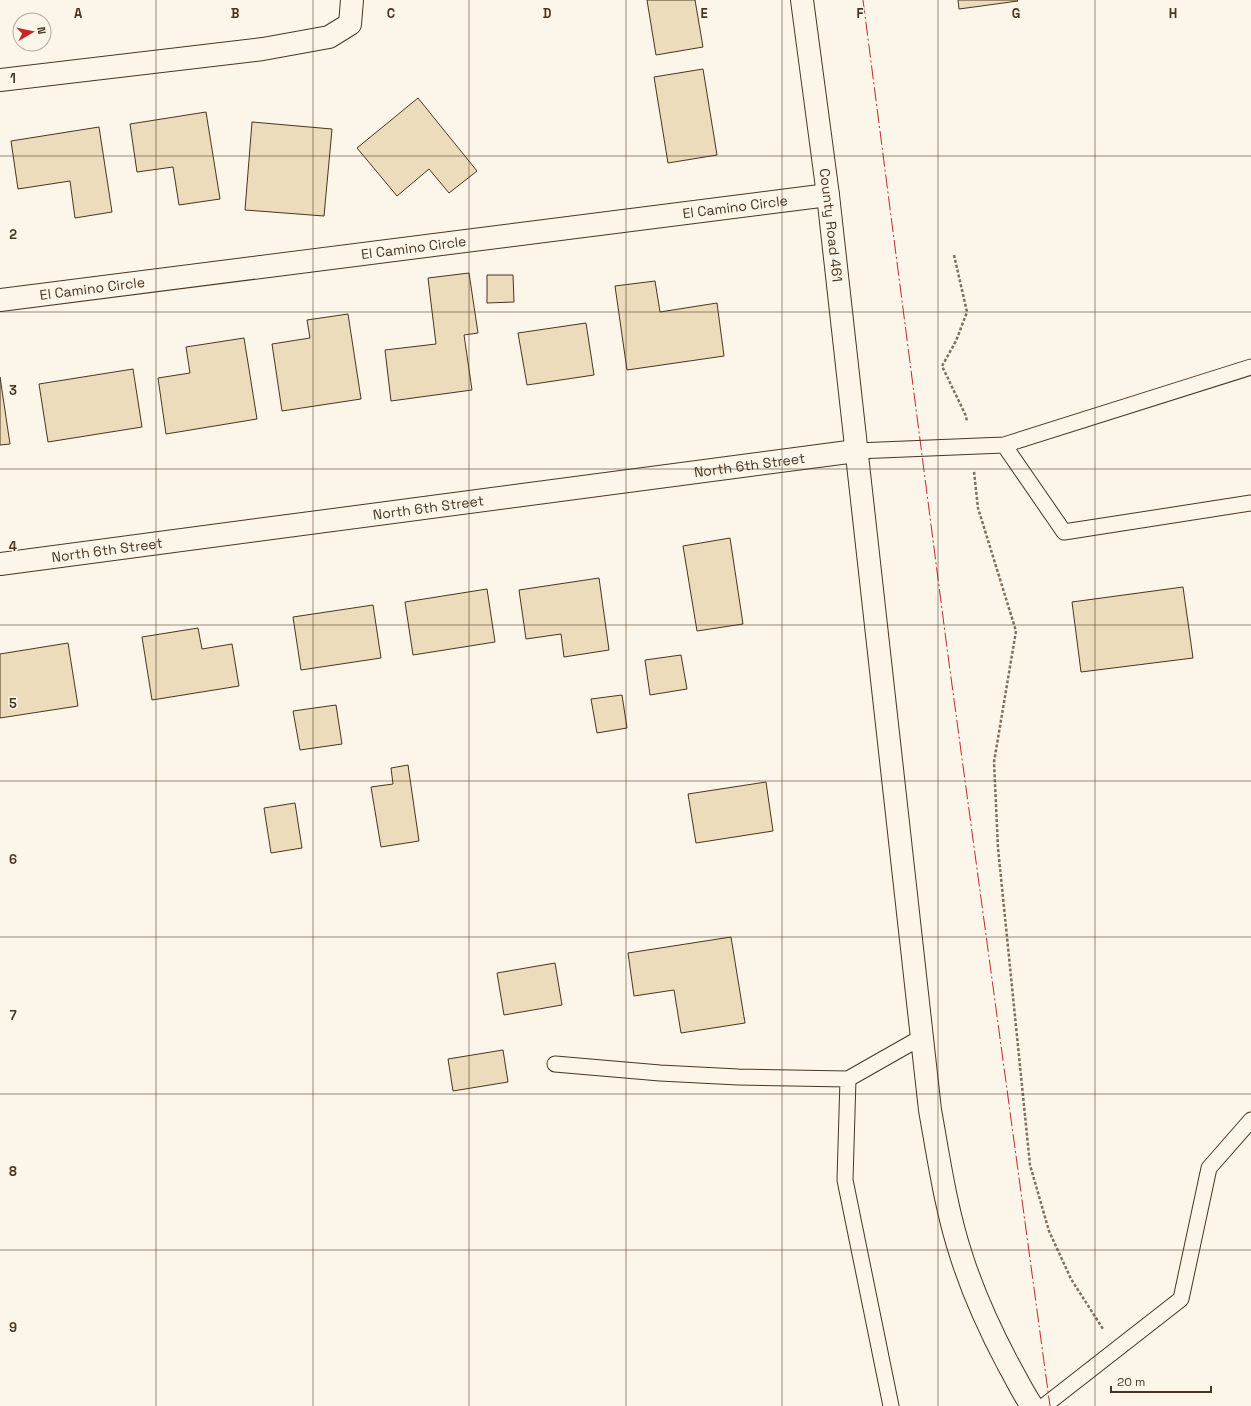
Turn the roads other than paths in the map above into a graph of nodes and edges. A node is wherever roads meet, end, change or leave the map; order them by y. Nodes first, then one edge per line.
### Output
1 (352, 0) edge
2 (802, 0) edge
3 (0, 80) edge
4 (828, 195) junction
5 (0, 300) edge
6 (1251, 367) edge
7 (1004, 445) junction
8 (856, 451) junction
9 (1251, 502) edge
10 (0, 564) edge
11 (922, 1037) junction
12 (555, 1064) dead end
13 (848, 1078) junction
14 (1251, 1120) edge
15 (891, 1406) edge
16 (1032, 1406) edge
17 (1044, 1406) edge

1 - 3 main road
2 - 4 main road, County Road 461
4 - 5 main road, El Camino Circle
4 - 8 main road, County Road 461
6 - 7 lane
7 - 8 lane
7 - 9 lane
8 - 10 main road, North 6th Street
8 - 11 main road, County Road 461
11 - 13 lane
11 - 16 main road, County Road 461
12 - 13 lane
13 - 15 lane
14 - 17 lane

